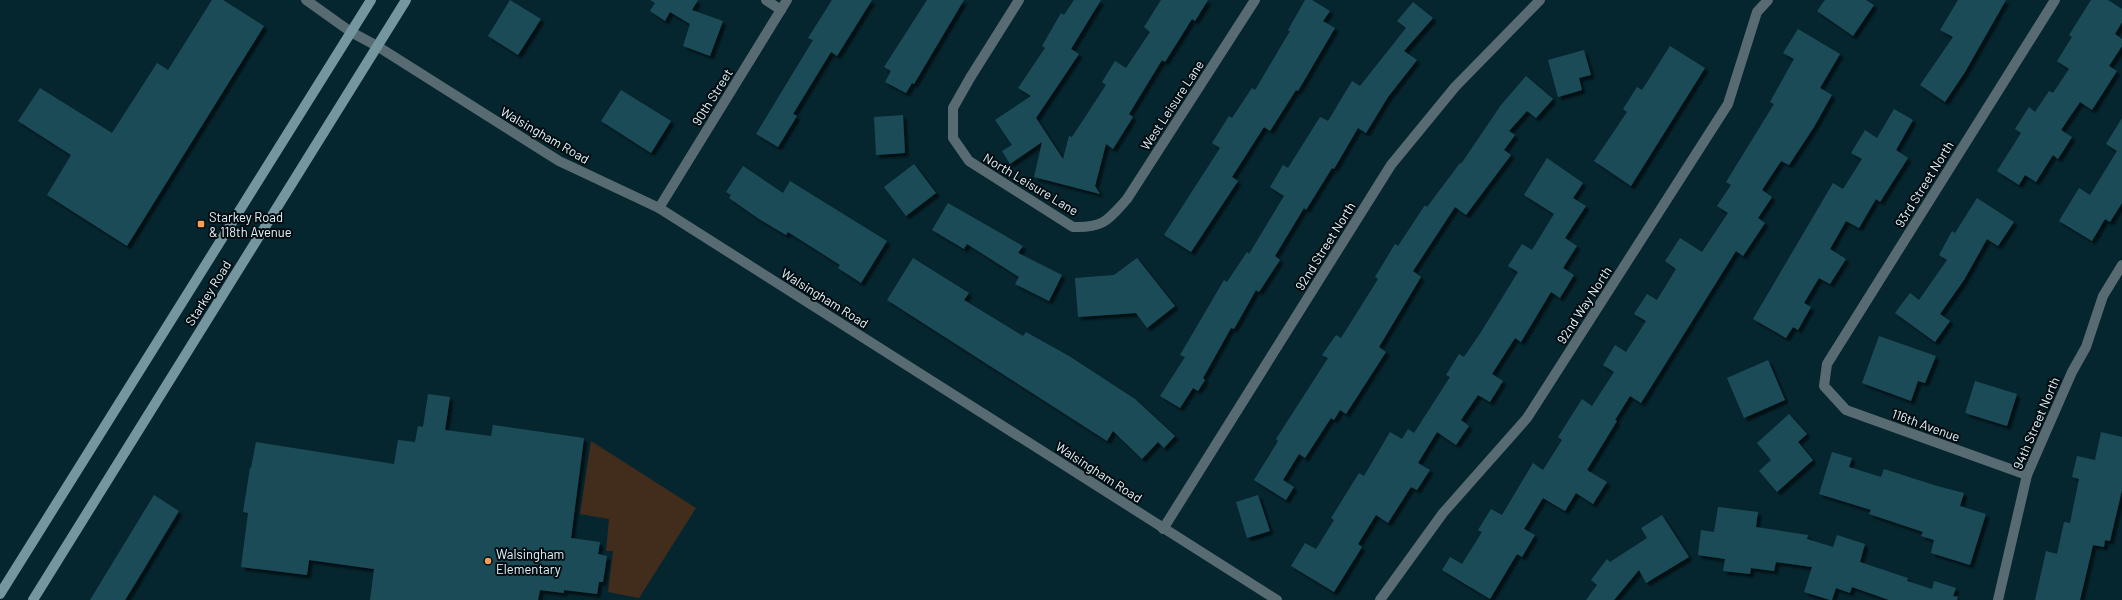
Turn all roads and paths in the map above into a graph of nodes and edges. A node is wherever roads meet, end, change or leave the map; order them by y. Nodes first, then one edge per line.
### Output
1 (306, 0) edge
2 (371, 0) edge
3 (406, 0) edge
4 (766, 0) edge
5 (787, 0) edge
6 (1019, 0) edge
7 (1255, 0) edge
8 (1540, 0) edge
9 (1768, 0) edge
10 (2056, 0) edge
11 (781, 10) junction
12 (351, 32) junction
13 (377, 46) junction
14 (659, 208) junction
15 (1108, 221) joint
16 (2122, 266) edge
17 (1824, 386) joint
18 (2027, 474) junction
19 (1163, 529) junction
20 (0, 594) edge
21 (33, 600) edge
22 (1277, 600) edge
23 (1380, 600) edge
24 (1998, 600) edge

1 - 12 street, Walsingham Road
2 - 12 main road, Starkey Road
3 - 13 main road, Starkey Road
4 - 11 street
5 - 11 street, 90th Street
6 - 15 street, North Leisure Lane
7 - 15 street, West Leisure Lane
8 - 19 street, 92nd Street North
9 - 23 street, 92nd Way North
10 - 17 street, 93rd Street North
11 - 14 street, 90th Street
12 - 13 street, Walsingham Road
12 - 20 main road, Starkey Road
13 - 14 street, Walsingham Road
13 - 21 main road, Starkey Road
14 - 19 street, Walsingham Road
16 - 18 street, 94th Street North
17 - 18 street, 116th Avenue
18 - 24 street, 94th Street North
19 - 22 street, Walsingham Road

